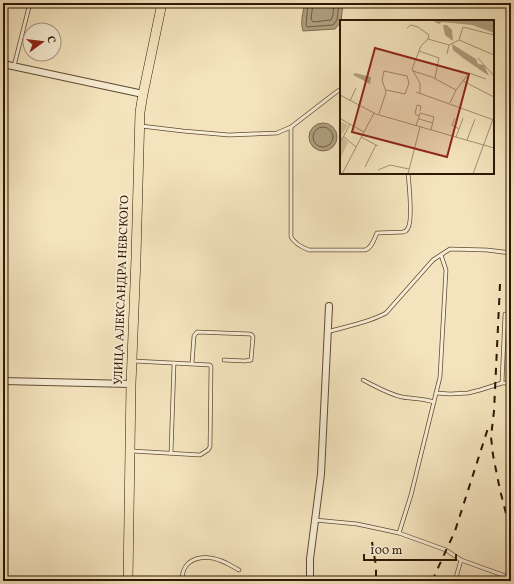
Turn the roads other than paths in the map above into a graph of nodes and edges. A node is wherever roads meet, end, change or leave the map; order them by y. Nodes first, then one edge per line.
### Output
1 (30, 3) edge
2 (162, 3) edge
3 (210, 3) edge
4 (222, 5) dead end
5 (3, 64) edge
6 (14, 66) junction
7 (340, 90) edge
8 (143, 94) junction
9 (139, 126) junction
10 (291, 127) junction
11 (408, 174) edge
12 (511, 253) edge
13 (441, 255) junction
14 (329, 306) dead end
15 (505, 314) dead end
16 (328, 332) junction
17 (132, 360) junction
18 (224, 360) dead end
19 (174, 363) junction
20 (192, 364) junction
21 (363, 380) dead end
22 (3, 381) edge
23 (502, 383) junction
24 (511, 383) edge
25 (131, 384) junction
26 (436, 393) junction
27 (434, 402) junction
28 (130, 451) junction
29 (171, 453) junction
30 (316, 520) junction
31 (399, 532) junction
32 (461, 560) junction
33 (239, 570) dead end
34 (511, 578) edge
35 (128, 581) edge
36 (182, 581) edge
37 (310, 581) edge
38 (455, 581) edge

1 - 6 lane
2 - 8 main road, УЛИЦА АЛЕКСАНДРА НЕВСКОГО
3 - 4 lane
5 - 6 street
6 - 8 street
7 - 10 lane
8 - 9 main road, УЛИЦА АЛЕКСАНДРА НЕВСКОГО
9 - 10 lane
9 - 17 main road, УЛИЦА АЛЕКСАНДРА НЕВСКОГО
10 - 11 lane
12 - 13 lane
13 - 16 lane
13 - 26 lane
14 - 16 street
15 - 23 lane
16 - 30 street
17 - 19 lane
17 - 25 main road, УЛИЦА АЛЕКСАНДРА НЕВСКОГО
18 - 20 lane
19 - 20 lane
19 - 29 lane
20 - 29 lane
21 - 27 lane
22 - 25 street
23 - 24 lane
23 - 26 lane
25 - 28 main road, УЛИЦА АЛЕКСАНДРА НЕВСКОГО
26 - 27 lane
27 - 31 lane
28 - 29 lane
28 - 35 main road, УЛИЦА АЛЕКСАНДРА НЕВСКОГО
30 - 31 lane
30 - 37 street
31 - 32 lane
32 - 34 lane
32 - 38 lane
33 - 36 lane

